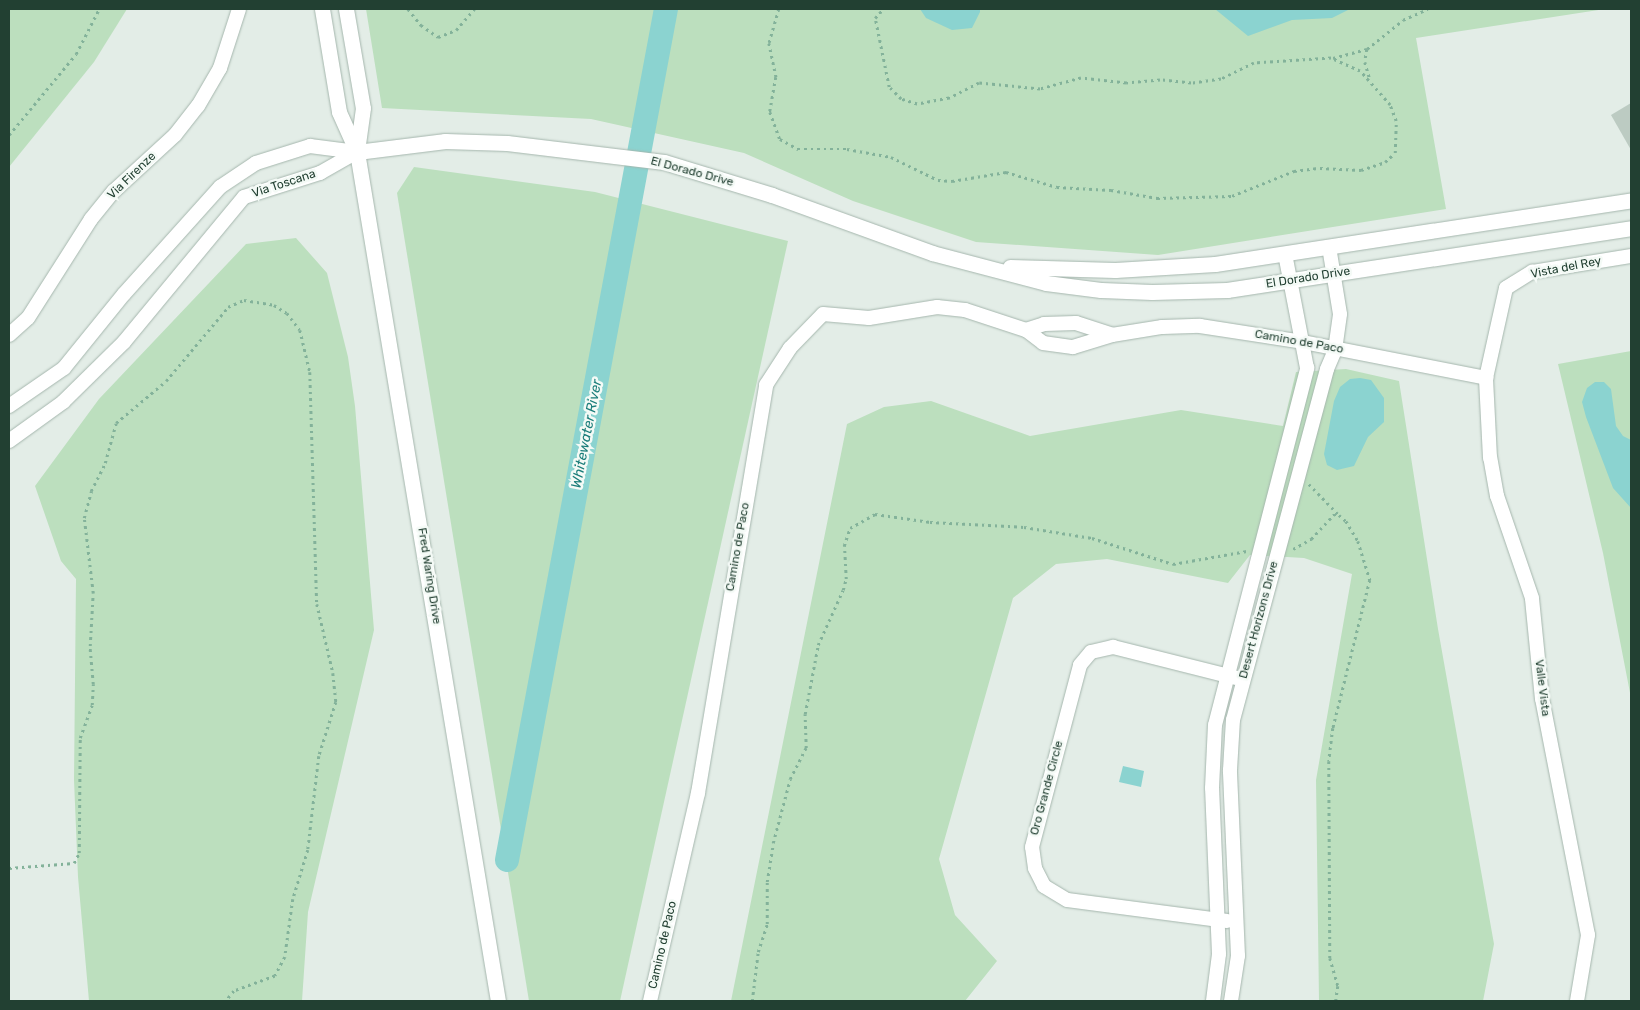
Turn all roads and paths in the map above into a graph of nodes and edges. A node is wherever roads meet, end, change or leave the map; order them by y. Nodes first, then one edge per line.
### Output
1 (99, 9) edge
2 (239, 9) edge
3 (322, 9) edge
4 (346, 9) edge
5 (408, 9) edge
6 (474, 9) edge
7 (779, 9) edge
8 (883, 9) edge
9 (1428, 9) edge
10 (1367, 48) junction
11 (1332, 58) junction
12 (1370, 79) junction
13 (9, 135) edge
14 (357, 152) junction
15 (1631, 200) edge
16 (1631, 228) edge
17 (1329, 247) junction
18 (1285, 254) junction
19 (1631, 256) edge
20 (986, 265) junction
21 (1333, 275) junction
22 (1291, 282) junction
23 (1026, 330) junction
24 (9, 335) edge
25 (1112, 335) junction
26 (1303, 342) junction
27 (1335, 350) junction
28 (1486, 378) junction
29 (9, 406) edge
30 (9, 442) edge
31 (1298, 478) junction
32 (1339, 515) junction
33 (1286, 550) dead end
34 (1251, 551) dead end
35 (1227, 675) junction
36 (1243, 680) junction
37 (9, 868) edge
38 (1218, 921) junction
39 (1238, 921) junction
40 (226, 1001) edge
41 (498, 1001) edge
42 (650, 1001) edge
43 (752, 1001) edge
44 (1213, 1001) edge
45 (1231, 1001) edge
46 (1336, 1001) edge
47 (1577, 1001) edge

1 - 13 path
2 - 24 street, Via Firenze
3 - 14 main road, Fred Waring Drive
4 - 14 main road, Fred Waring Drive
5 - 6 path
7 - 12 path
8 - 11 path
9 - 10 path
10 - 11 path
10 - 12 path
11 - 12 path
14 - 20 main road, El Dorado Drive
14 - 29 street, Via Toscana
14 - 30 street, Via Toscana
14 - 41 main road, Fred Waring Drive
15 - 17 main road, El Dorado Drive
16 - 21 main road, El Dorado Drive
17 - 18 main road, El Dorado Drive
17 - 21 street, Desert Horizons Drive
18 - 20 main road, El Dorado Drive
18 - 22 street, Desert Horizons Drive
19 - 28 street, Vista del Rey
20 - 22 main road, El Dorado Drive
21 - 22 main road, El Dorado Drive
21 - 27 street, Desert Horizons Drive
22 - 26 street, Desert Horizons Drive
23 - 25 street, Camino de Paco
23 - 25 street, Camino de Paco
23 - 42 street, Camino de Paco
25 - 26 street, Camino de Paco
26 - 27 street, Camino de Paco
26 - 35 street, Desert Horizons Drive
27 - 28 street, Camino de Paco
27 - 31 street, Desert Horizons Drive
28 - 47 street, Valle Vista
31 - 32 path
31 - 36 street, Desert Horizons Drive
32 - 33 path
32 - 46 path
34 - 43 path
35 - 36 street, Oro Grande Circle
35 - 38 street, Desert Horizons Drive
35 - 38 street, Oro Grande Circle
36 - 39 street, Desert Horizons Drive
37 - 40 path
38 - 39 street, Oro Grande Circle
38 - 44 street, Desert Horizons Drive
39 - 45 street, Desert Horizons Drive

